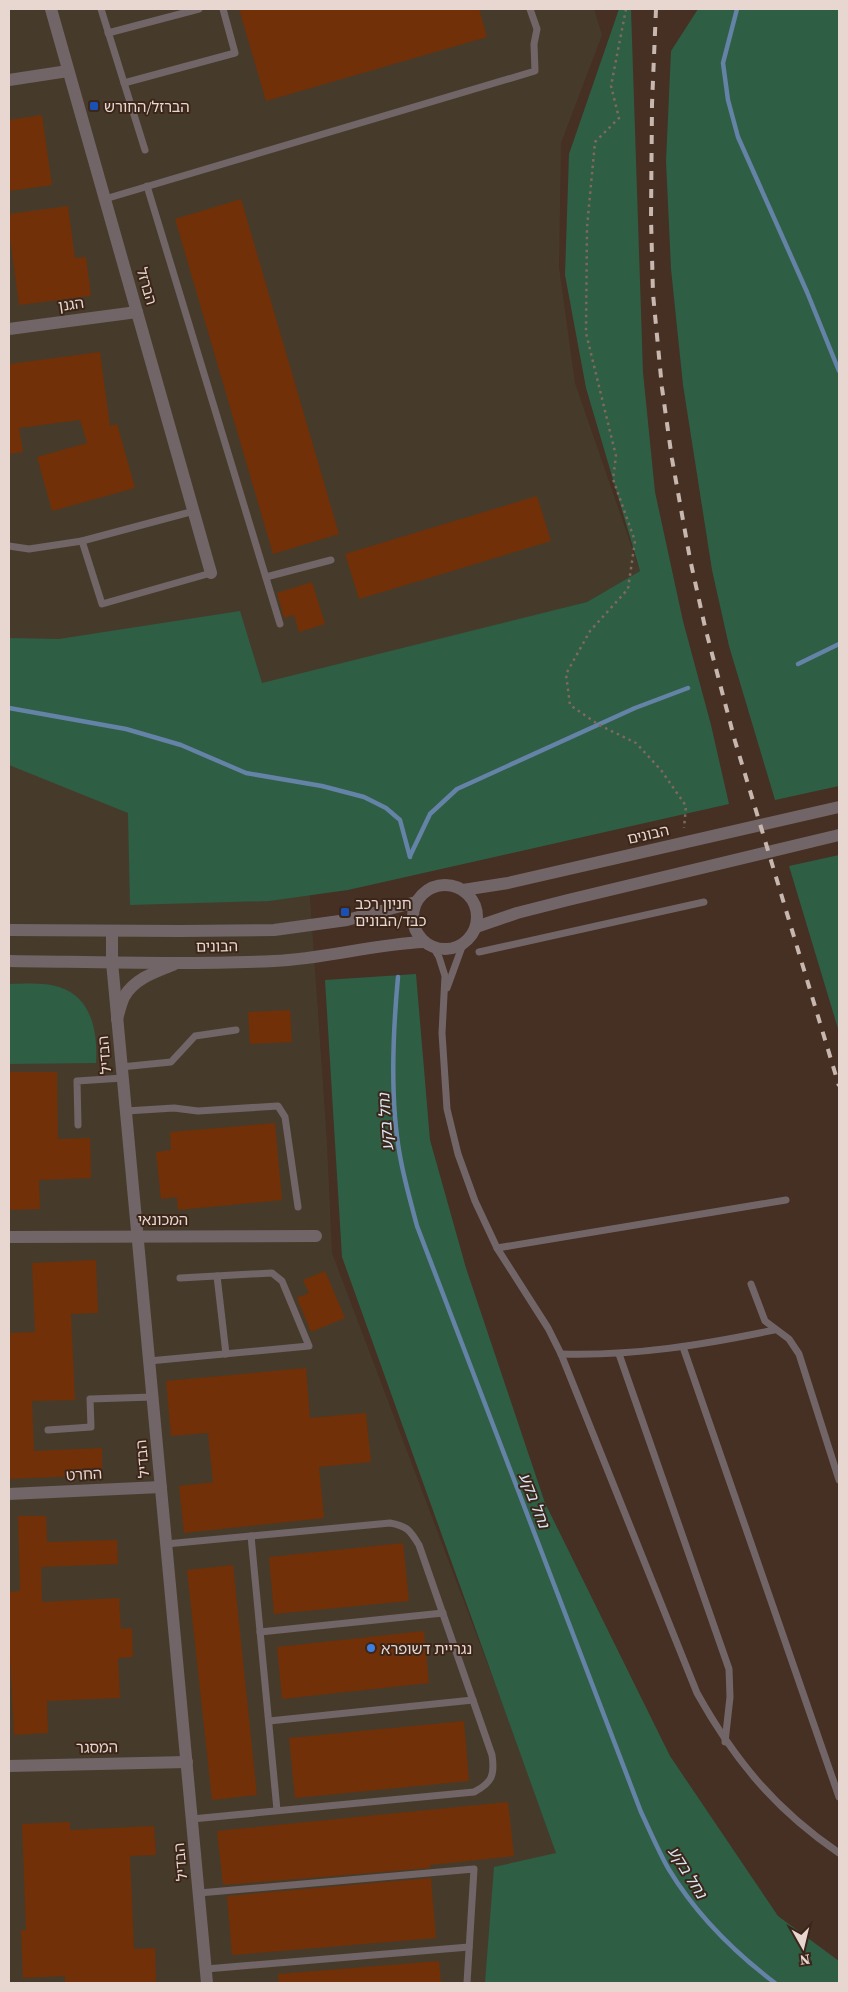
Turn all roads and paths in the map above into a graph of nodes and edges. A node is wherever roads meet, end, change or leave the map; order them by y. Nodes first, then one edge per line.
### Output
1 (51, 9) edge
2 (101, 9) edge
3 (199, 9) edge
4 (223, 9) edge
5 (530, 9) edge
6 (626, 9) edge
7 (181, 11) edge
8 (108, 33) junction
9 (68, 72) junction
10 (9, 80) edge
11 (124, 83) junction
12 (145, 150) dead end
13 (147, 186) junction
14 (105, 199) junction
15 (137, 312) junction
16 (9, 329) edge
17 (194, 512) junction
18 (82, 541) junction
19 (9, 546) edge
20 (332, 560) dead end
21 (211, 573) joint
22 (266, 577) junction
23 (280, 624) dead end
24 (839, 806) edge
25 (839, 835) edge
26 (683, 842) junction
27 (463, 890) junction
28 (416, 902) junction
29 (704, 902) dead end
30 (476, 927) junction
31 (9, 930) edge
32 (112, 931) junction
33 (429, 944) junction
34 (463, 944) junction
35 (479, 952) dead end
36 (9, 961) edge
37 (112, 962) junction
38 (180, 962) junction
39 (444, 998) junction
40 (117, 1020) junction
41 (236, 1030) dead end
42 (122, 1072) junction
43 (126, 1111) junction
44 (78, 1125) dead end
45 (786, 1200) dead end
46 (298, 1207) dead end
47 (138, 1236) junction
48 (316, 1236) dead end
49 (9, 1237) edge
50 (497, 1248) junction
51 (217, 1276) junction
52 (180, 1278) dead end
53 (752, 1284) dead end
54 (774, 1330) junction
55 (683, 1347) junction
56 (226, 1354) junction
57 (561, 1354) junction
58 (619, 1354) junction
59 (149, 1361) junction
60 (153, 1397) junction
61 (48, 1430) dead end
62 (839, 1480) edge
63 (161, 1487) junction
64 (9, 1494) edge
65 (251, 1536) junction
66 (166, 1544) junction
67 (443, 1613) junction
68 (260, 1632) junction
69 (473, 1700) junction
70 (269, 1721) junction
71 (725, 1742) junction
72 (187, 1762) junction
73 (9, 1766) edge
74 (839, 1797) edge
75 (277, 1810) junction
76 (192, 1818) junction
77 (839, 1853) edge
78 (199, 1893) junction
79 (469, 1948) junction
80 (206, 1969) junction
81 (207, 1983) edge
82 (467, 1983) edge

1 - 9 street, הברזל
2 - 8 lane
3 - 7 lane
4 - 11 lane
5 - 13 lane
6 - 26 path
7 - 8 lane
8 - 11 lane
9 - 10 street
9 - 14 street, הברזל
11 - 12 lane
13 - 14 lane
13 - 22 lane
14 - 15 street, הברזל
15 - 16 street, הגנן
15 - 17 street, הברזל
17 - 18 lane
17 - 21 street, הברזל
18 - 19 lane
18 - 21 lane
20 - 22 lane
22 - 23 lane
24 - 26 street, הבונים
25 - 30 street
26 - 27 street, הבונים
27 - 28 street
27 - 30 street
28 - 32 street, הבונים
28 - 33 street
29 - 35 lane
30 - 34 street
31 - 32 street, הבונים
32 - 37 street, הבדיל
33 - 34 street
33 - 38 street, הבונים
33 - 39 lane
34 - 39 lane
36 - 37 street, הבונים
37 - 38 street, הבונים
37 - 40 street, הבדיל
38 - 40 street
39 - 50 lane
40 - 42 street, הבדיל
41 - 42 lane
42 - 43 street, הבדיל
42 - 44 lane
43 - 46 lane
43 - 47 street, הבדיל
45 - 50 lane
47 - 48 street, המכונאי
47 - 49 street, המכונאי
47 - 59 street, הבדיל
50 - 57 lane
51 - 52 lane
51 - 56 lane
51 - 56 lane
53 - 54 lane
54 - 55 lane
54 - 62 lane
55 - 58 lane
55 - 74 lane
56 - 59 lane
57 - 58 lane
57 - 71 lane
58 - 71 lane
59 - 60 street, הבדיל
60 - 61 lane
60 - 63 street, הבדיל
63 - 64 street, החרט
63 - 66 street, הבדיל
65 - 66 lane
65 - 67 lane
65 - 68 lane
66 - 72 street, הבדיל
67 - 68 lane
67 - 69 lane
68 - 70 lane
69 - 70 lane
69 - 75 lane
70 - 75 lane
71 - 77 lane
72 - 73 street, המסגר
72 - 76 street, הבדיל
75 - 76 lane
76 - 78 street, הבדיל
78 - 79 lane
78 - 80 street, הבדיל
79 - 80 lane
79 - 82 lane
80 - 81 street, הבדיל

